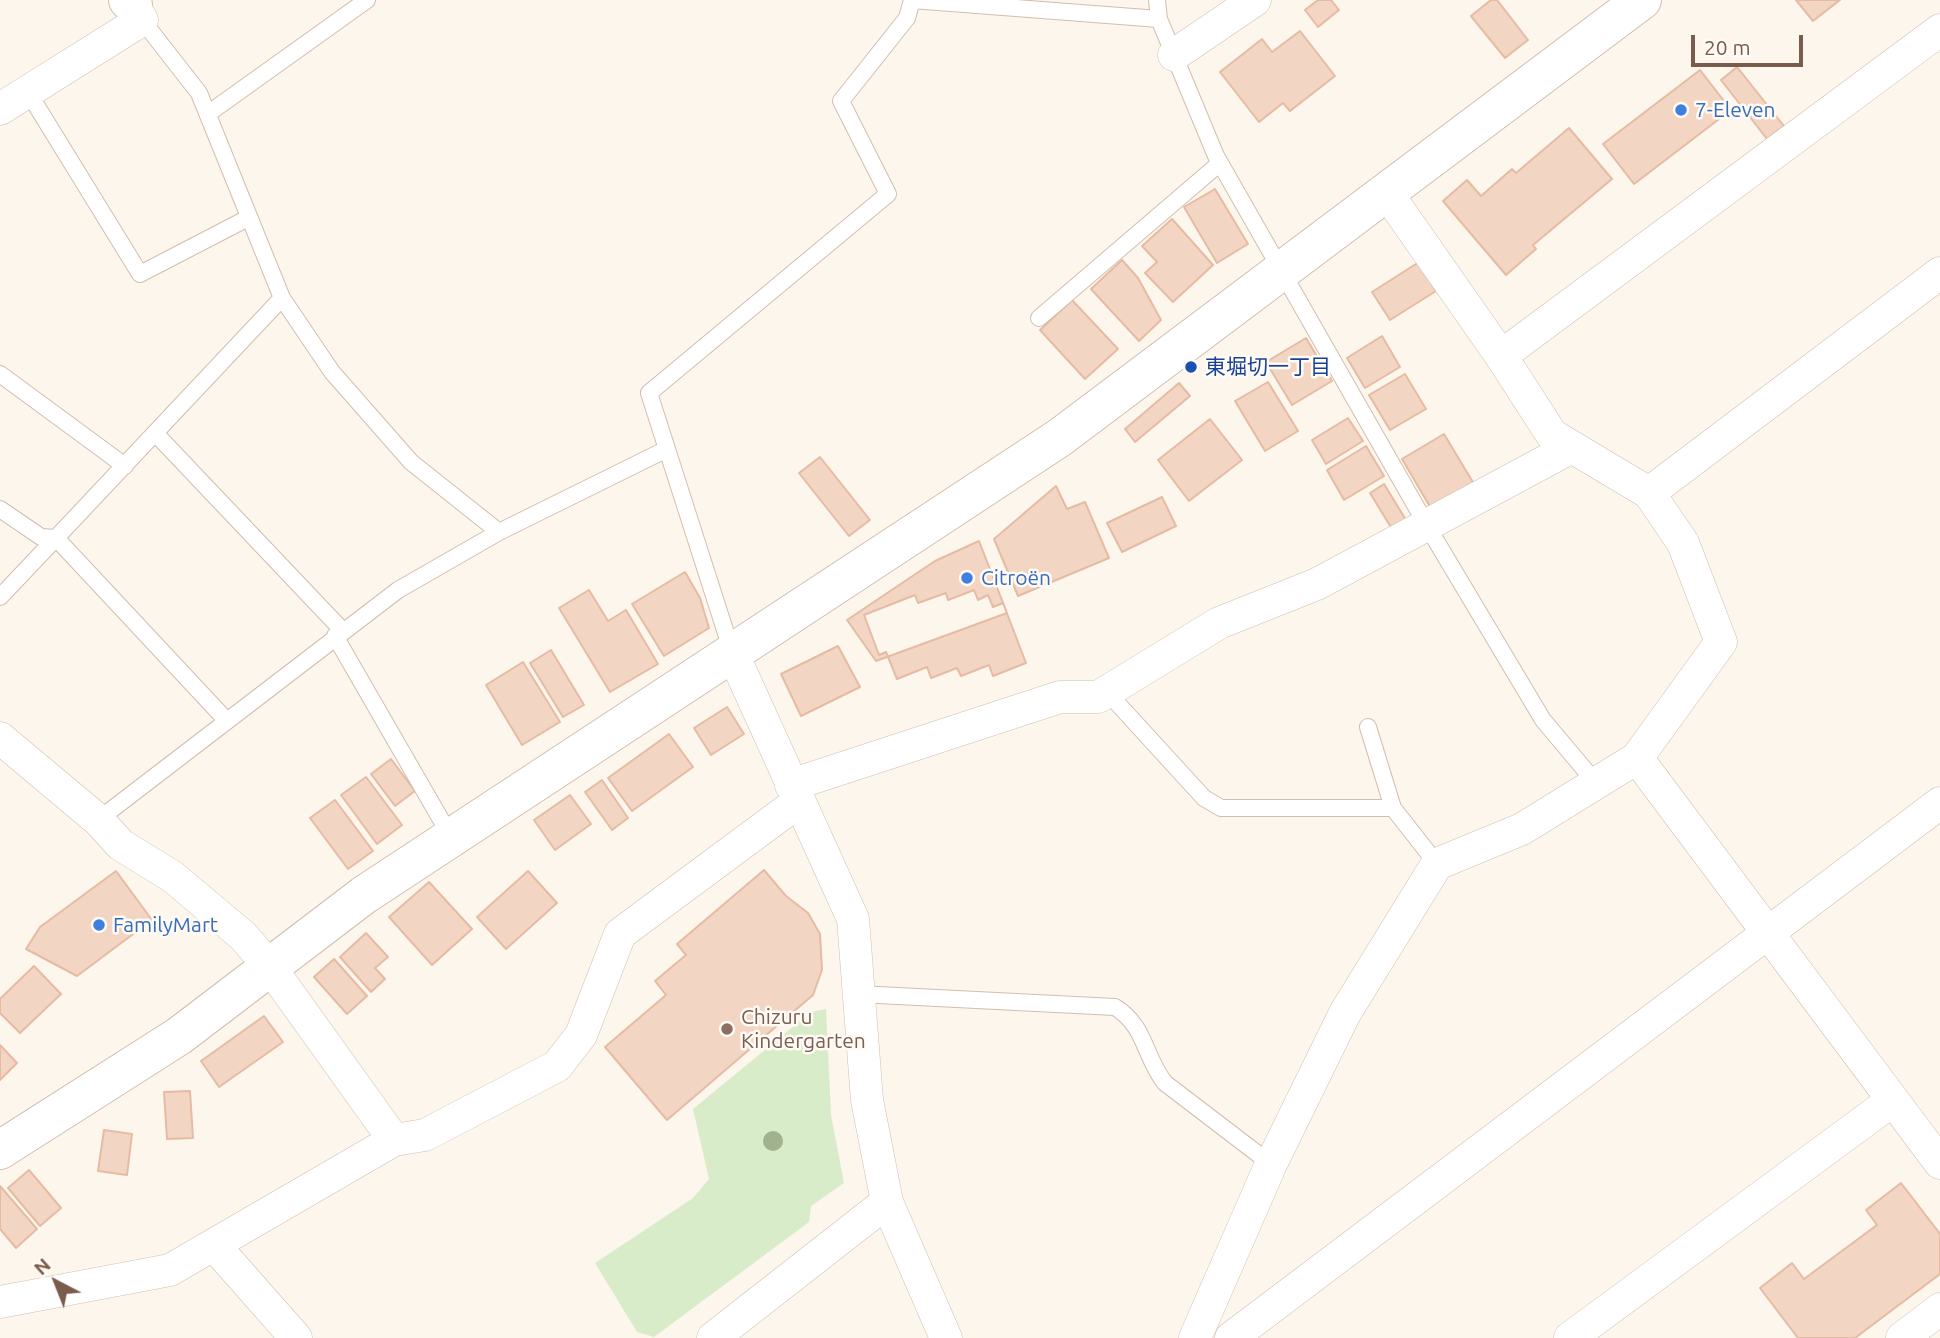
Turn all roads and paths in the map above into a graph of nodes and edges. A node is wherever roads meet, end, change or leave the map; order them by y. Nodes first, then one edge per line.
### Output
1 (367, 0) edge
2 (912, 0) edge
3 (1157, 0) edge
4 (1255, 0) edge
5 (1643, 0) edge
6 (134, 8) edge
7 (1159, 19) junction
8 (1940, 30) edge
9 (1174, 55) junction
10 (28, 92) junction
11 (0, 109) edge
12 (209, 113) junction
13 (1220, 163) junction
14 (1387, 193) junction
15 (248, 218) junction
16 (1283, 271) junction
17 (1940, 273) edge
18 (282, 298) junction
19 (1039, 317) dead end
20 (1501, 356) junction
21 (0, 374) edge
22 (155, 433) junction
23 (1572, 447) junction
24 (665, 450) junction
25 (125, 466) junction
26 (1649, 493) junction
27 (0, 509) edge
28 (1426, 524) junction
29 (499, 532) junction
30 (56, 538) junction
31 (0, 597) edge
32 (338, 633) junction
33 (732, 652) junction
34 (1107, 692) junction
35 (227, 720) junction
36 (1368, 727) dead end
37 (0, 738) edge
38 (1637, 758) junction
39 (1596, 783) junction
40 (794, 794) junction
41 (1940, 803) edge
42 (1393, 808) junction
43 (98, 820) junction
44 (452, 838) junction
45 (1437, 864) junction
46 (1766, 933) junction
47 (270, 967) junction
48 (858, 994) junction
49 (1893, 1100) junction
50 (394, 1140) junction
51 (0, 1150) edge
52 (1940, 1163) edge
53 (1271, 1164) junction
54 (887, 1202) junction
55 (214, 1245) junction
56 (0, 1302) edge
57 (1940, 1309) edge
58 (1266, 1328) edge
59 (296, 1338) edge
60 (713, 1338) edge
61 (946, 1338) edge
62 (1195, 1338) edge
63 (1231, 1338) edge
64 (1570, 1338) edge
65 (1902, 1338) edge

1 - 12 lane
2 - 7 lane
2 - 24 lane
3 - 7 lane
4 - 9 street
5 - 14 street
6 - 10 street
6 - 12 lane
7 - 9 lane
8 - 20 street
9 - 13 lane
10 - 11 street
10 - 15 lane
12 - 15 lane
13 - 16 lane
13 - 19 lane
14 - 16 street
14 - 20 street
15 - 18 lane
16 - 28 lane
16 - 33 street
17 - 26 street
18 - 22 lane
18 - 29 lane
20 - 23 street
21 - 25 lane
22 - 25 lane
22 - 32 lane
23 - 26 street
23 - 28 street
24 - 29 lane
24 - 33 lane
25 - 30 lane
26 - 38 street
27 - 30 lane
28 - 34 street
28 - 39 lane
29 - 32 lane
30 - 31 lane
30 - 35 lane
32 - 35 lane
32 - 44 lane
33 - 40 street
33 - 44 street
34 - 40 street
34 - 42 lane
35 - 43 lane
36 - 42 lane
37 - 43 street
38 - 39 street
38 - 46 street
39 - 45 street
40 - 48 street
40 - 50 street
41 - 46 street
42 - 45 lane
43 - 47 street
44 - 47 street
45 - 53 street
46 - 49 street
46 - 58 street
47 - 50 street
47 - 51 street
48 - 53 lane
48 - 54 street
49 - 52 street
49 - 64 street
50 - 55 street
53 - 62 street
54 - 60 street
54 - 61 street
55 - 56 street
55 - 59 street
57 - 65 street
58 - 63 street

